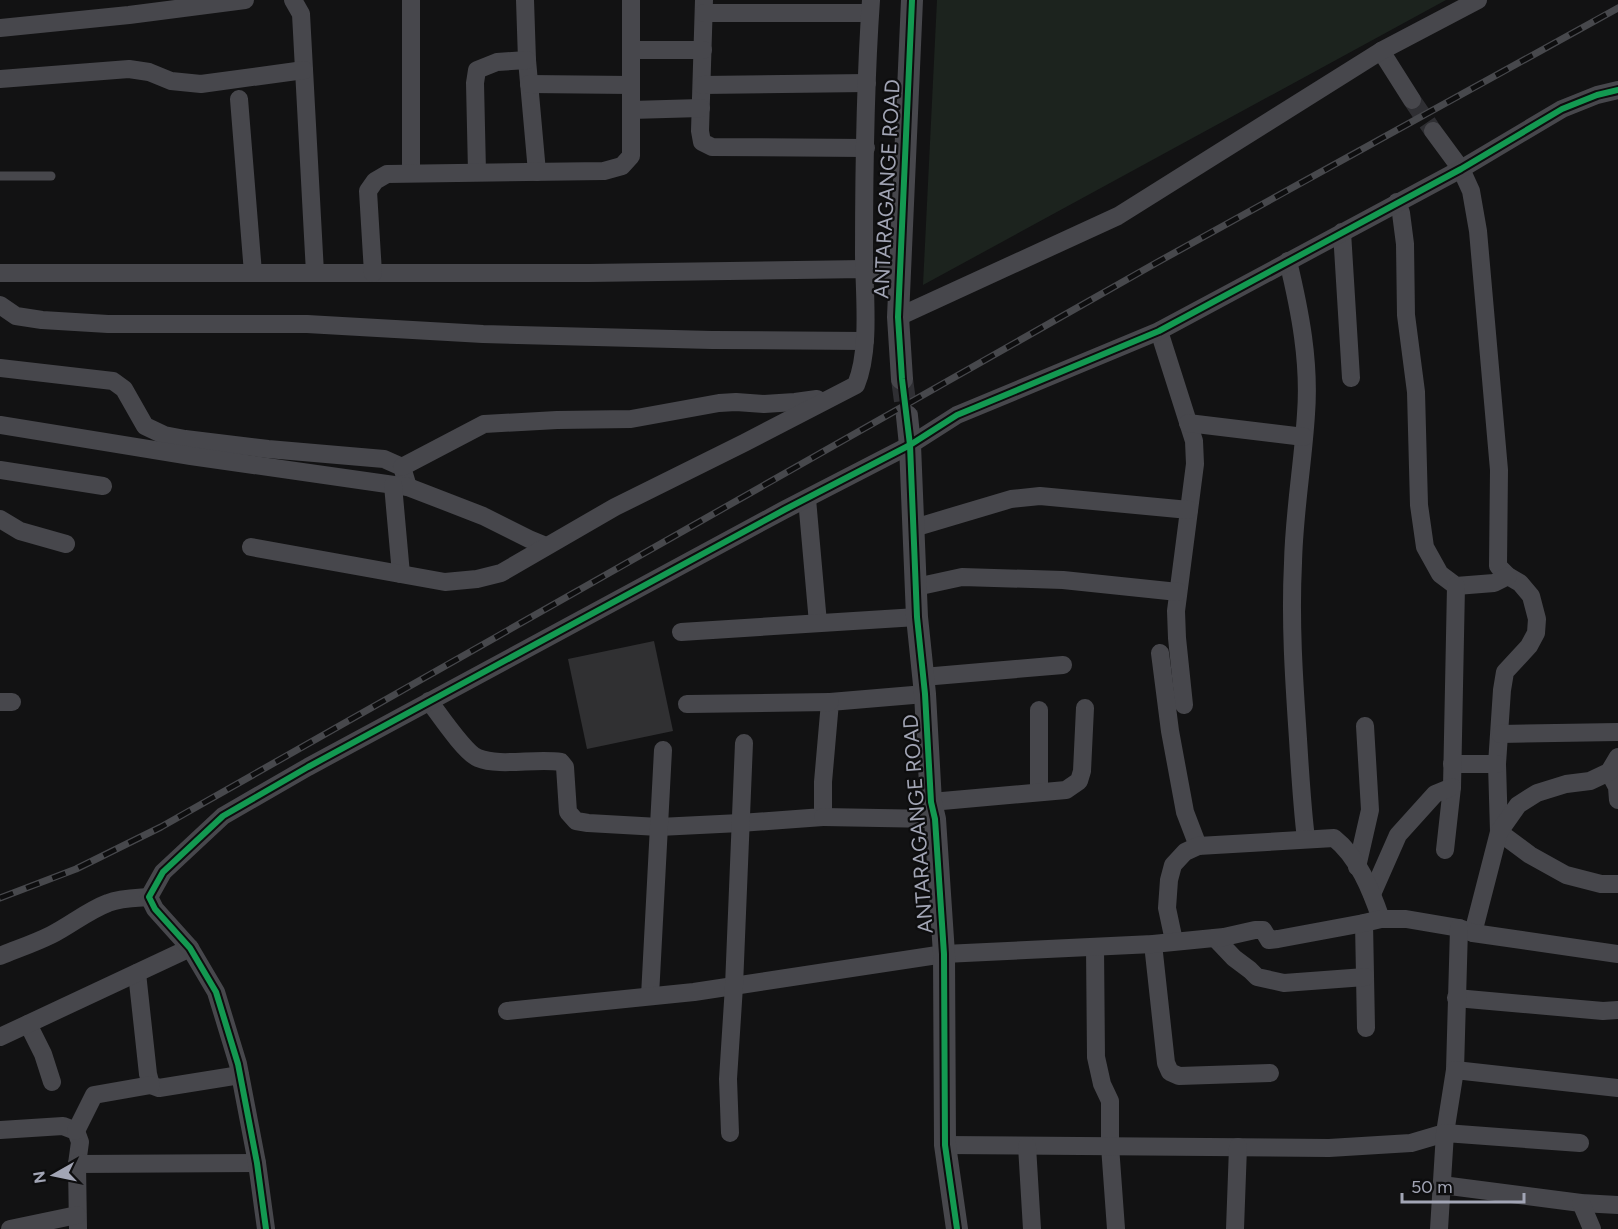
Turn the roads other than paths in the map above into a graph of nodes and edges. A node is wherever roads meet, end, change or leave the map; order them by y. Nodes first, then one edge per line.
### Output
1 (244, 0) edge
2 (293, 0) edge
3 (411, 0) edge
4 (525, 0) edge
5 (631, 0) edge
6 (912, 0) edge
7 (1478, 0) edge
8 (704, 6) edge
9 (871, 6) edge
10 (129, 8) edge
11 (0, 28) edge
12 (631, 50) junction
13 (703, 50) junction
14 (1381, 51) junction
15 (527, 60) junction
16 (304, 70) junction
17 (0, 79) edge
18 (867, 83) junction
19 (529, 84) junction
20 (631, 85) junction
21 (702, 85) junction
22 (1618, 90) edge
23 (239, 99) dead end
24 (1412, 100) tunnel mouth
25 (701, 108) junction
26 (631, 110) junction
27 (1433, 132) tunnel mouth
28 (866, 148) junction
29 (1461, 169) junction
30 (477, 172) junction
31 (537, 172) junction
32 (411, 173) junction
33 (0, 176) edge
34 (51, 176) dead end
35 (1397, 202) junction
36 (1342, 232) junction
37 (1288, 261) junction
38 (864, 269) junction
39 (0, 273) edge
40 (253, 273) junction
41 (315, 273) junction
42 (373, 273) junction
43 (900, 275) junction
44 (0, 305) edge
45 (898, 317) junction
46 (1159, 331) junction
47 (864, 341) junction
48 (0, 368) edge
49 (1351, 378) dead end
50 (902, 379) tunnel mouth
51 (834, 396) junction
52 (907, 416) tunnel mouth
53 (1188, 423) junction
54 (0, 424) edge
55 (1304, 437) junction
56 (910, 445) junction
57 (402, 466) junction
58 (0, 470) edge
59 (103, 486) dead end
60 (400, 486) junction
61 (807, 499) junction
62 (1189, 510) junction
63 (0, 519) edge
64 (914, 528) junction
65 (66, 544) dead end
66 (546, 546) junction
67 (251, 547) dead end
68 (401, 574) junction
69 (1508, 576) junction
70 (1456, 586) junction
71 (916, 587) junction
72 (1178, 592) junction
73 (917, 617) junction
74 (818, 623) junction
75 (681, 632) dead end
76 (1160, 652) dead end
77 (1063, 665) dead end
78 (924, 686) junction
79 (429, 701) junction
80 (830, 702) junction
81 (687, 704) dead end
82 (1184, 705) dead end
83 (1085, 708) dead end
84 (1039, 710) dead end
85 (1365, 726) dead end
86 (1618, 732) edge
87 (1500, 734) junction
88 (744, 744) dead end
89 (663, 750) dead end
90 (1452, 764) junction
91 (1497, 764) junction
92 (1616, 781) edge
93 (1452, 787) junction
94 (1039, 791) junction
95 (933, 810) junction
96 (823, 817) junction
97 (740, 823) junction
98 (659, 827) junction
99 (1499, 832) junction
100 (1306, 839) junction
101 (1198, 846) junction
102 (1445, 850) dead end
103 (1357, 867) junction
104 (1618, 884) edge
105 (1372, 894) junction
106 (149, 897) junction
107 (1373, 921) junction
108 (1466, 931) junction
109 (1215, 938) junction
110 (1174, 941) junction
111 (1153, 945) junction
112 (1095, 947) junction
113 (190, 948) junction
114 (944, 954) junction
115 (1618, 954) edge
116 (0, 956) edge
117 (137, 974) junction
118 (1365, 977) junction
119 (734, 986) junction
120 (650, 996) junction
121 (1456, 998) junction
122 (1618, 1010) edge
123 (507, 1011) dead end
124 (28, 1024) junction
125 (1366, 1028) dead end
126 (0, 1036) edge
127 (1455, 1071) junction
128 (1270, 1073) dead end
129 (240, 1076) junction
130 (52, 1082) dead end
131 (151, 1086) junction
132 (1618, 1088) edge
133 (0, 1130) edge
134 (76, 1131) junction
135 (730, 1133) dead end
136 (1445, 1133) junction
137 (1580, 1143) dead end
138 (945, 1145) junction
139 (1027, 1146) junction
140 (1110, 1146) junction
141 (1238, 1147) junction
142 (258, 1163) junction
143 (77, 1164) junction
144 (1442, 1185) junction
145 (1581, 1203) junction
146 (1618, 1205) edge
147 (77, 1222) edge
148 (10, 1229) edge
149 (266, 1229) edge
150 (957, 1229) edge
151 (1032, 1229) edge
152 (1116, 1229) edge
153 (1235, 1229) edge
154 (1439, 1229) edge
155 (1592, 1229) edge

1 - 10 street
2 - 16 street
3 - 32 street
4 - 15 street
5 - 12 street
6 - 43 street, ANTARAGANGE ROAD
7 - 14 street
8 - 9 street
8 - 13 street
9 - 18 street
10 - 11 street
12 - 13 street
12 - 20 street
13 - 21 street
14 - 24 street
14 - 45 street
15 - 19 street
15 - 30 street
16 - 17 street
16 - 41 street
18 - 21 street
18 - 28 street
19 - 20 street
19 - 31 street
20 - 26 street
21 - 25 street
22 - 29 street
23 - 40 street
25 - 26 street
25 - 28 street
26 - 31 street
27 - 29 street
28 - 38 street
29 - 35 street
29 - 69 street
30 - 31 street
30 - 32 street
32 - 42 street
33 - 34 lane
35 - 36 street
35 - 70 street
36 - 37 street
36 - 49 street
37 - 46 street
37 - 55 street
38 - 42 street
38 - 43 street
38 - 47 street
39 - 40 street
40 - 41 street
41 - 42 street
43 - 45 street, ANTARAGANGE ROAD
44 - 47 street
45 - 50 street, ANTARAGANGE ROAD
46 - 53 street
46 - 56 street
47 - 51 street
48 - 57 street
51 - 57 street
51 - 66 street
52 - 56 street, ANTARAGANGE ROAD
53 - 55 street
53 - 62 street
54 - 60 street
55 - 100 street
56 - 61 street
56 - 64 street, ANTARAGANGE ROAD
57 - 60 street
58 - 59 street
60 - 66 street
60 - 68 street
61 - 74 street
61 - 79 street
62 - 64 street
62 - 72 street
63 - 65 street
64 - 71 street, ANTARAGANGE ROAD
66 - 68 street
67 - 68 street
69 - 70 street
69 - 87 street
70 - 90 street
71 - 72 street
71 - 73 street, ANTARAGANGE ROAD
72 - 82 street
73 - 74 street
73 - 78 street, ANTARAGANGE ROAD
74 - 75 street
76 - 101 street
77 - 78 street
78 - 80 street
78 - 95 street, ANTARAGANGE ROAD
79 - 98 street
79 - 106 street
80 - 81 street
80 - 96 street
83 - 94 street
84 - 94 street
85 - 103 street
86 - 87 street
87 - 91 street
88 - 97 street
89 - 98 street
90 - 91 street
90 - 93 street
91 - 99 street
92 - 99 street
93 - 102 street
93 - 105 street
94 - 95 street
95 - 96 street
95 - 114 street, ANTARAGANGE ROAD
96 - 97 street
97 - 98 street
97 - 119 street
98 - 120 street
99 - 104 street
99 - 108 street
100 - 101 street
100 - 103 street
101 - 110 street
103 - 105 street
105 - 107 street
106 - 113 street
106 - 116 street
107 - 108 street
107 - 109 street
107 - 118 street
108 - 115 street
108 - 121 street
109 - 110 street
109 - 118 street
110 - 111 street
111 - 112 street
111 - 128 street
112 - 114 street
112 - 140 street
113 - 117 street
113 - 129 street
114 - 119 street
114 - 138 street, ANTARAGANGE ROAD
117 - 124 street
117 - 131 street
118 - 125 street
119 - 120 street
119 - 135 street
120 - 123 street
121 - 122 street
121 - 127 street
124 - 126 street
124 - 130 street
127 - 132 street
127 - 136 street
129 - 131 street
129 - 142 street
131 - 134 street
133 - 134 street
134 - 143 street
136 - 137 street
136 - 141 street
136 - 144 street
138 - 139 street
138 - 150 street, ANTARAGANGE ROAD
139 - 140 street
139 - 151 street
140 - 141 street
140 - 152 street
141 - 153 street
142 - 143 street
142 - 149 street
143 - 147 street
144 - 145 street
144 - 154 street
145 - 146 street
145 - 155 street
147 - 148 street

